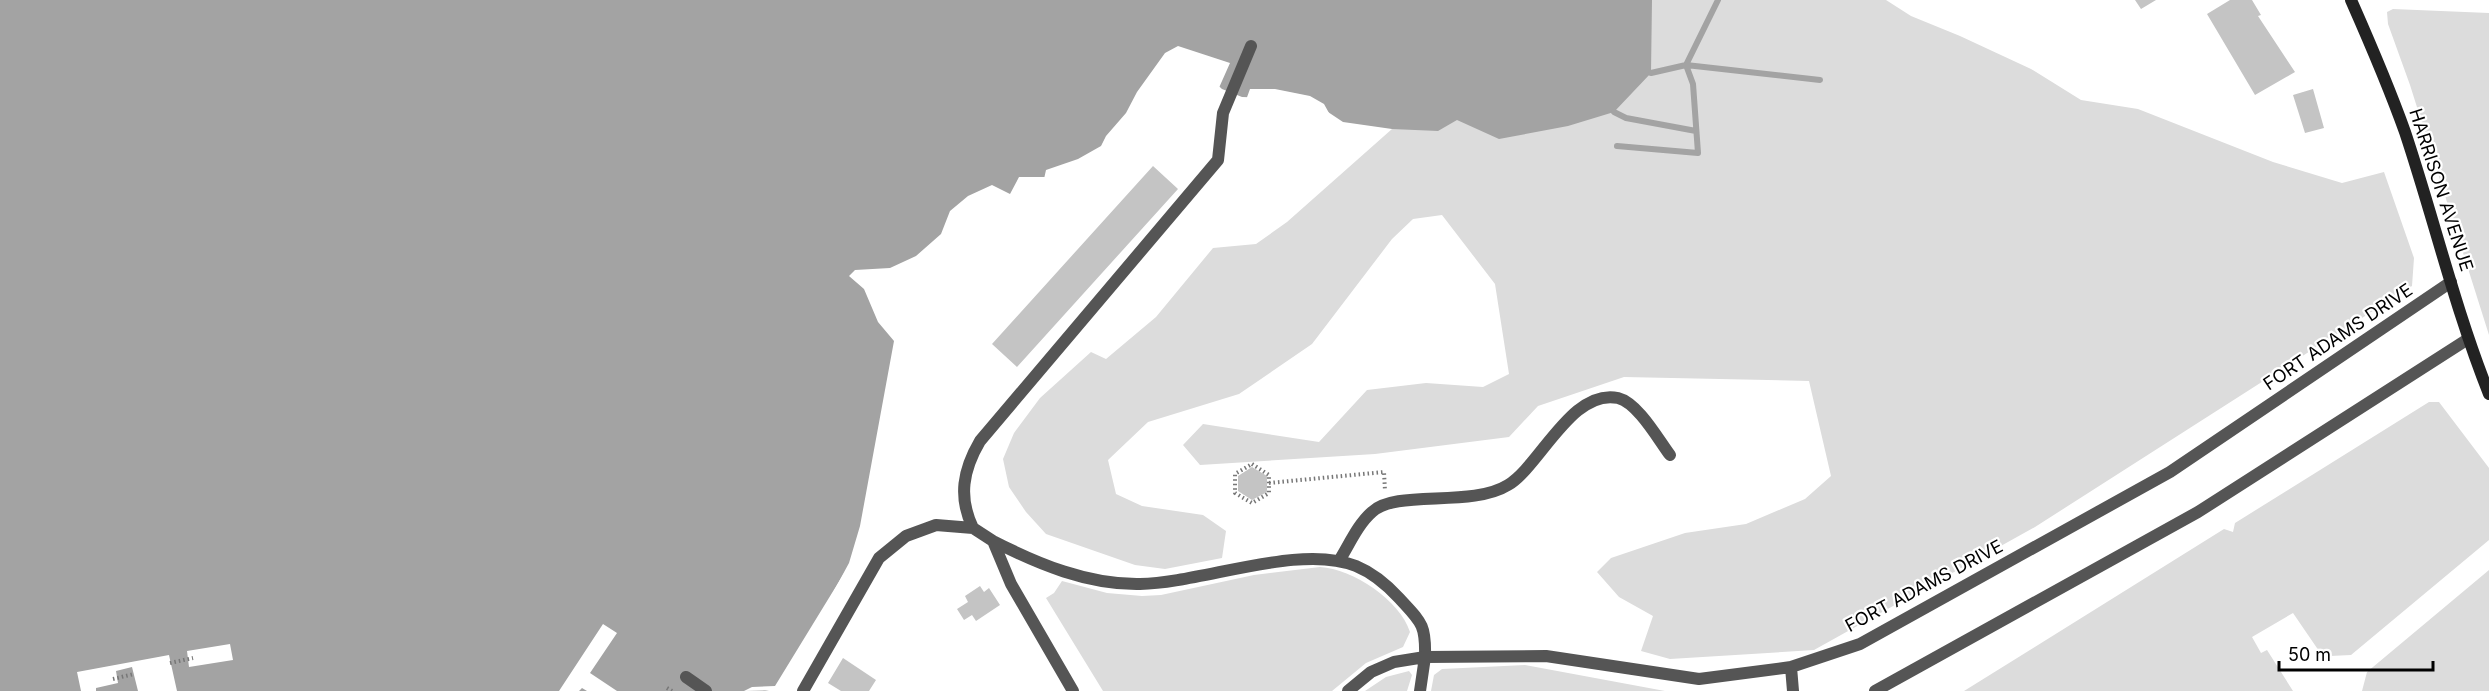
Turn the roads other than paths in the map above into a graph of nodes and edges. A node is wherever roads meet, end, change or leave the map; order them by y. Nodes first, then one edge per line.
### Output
1 (2351, 0) edge
2 (1251, 46) dead end
3 (2451, 282) junction
4 (2468, 339) junction
5 (2489, 394) edge
6 (1670, 455) dead end
7 (973, 528) junction
8 (993, 541) junction
9 (1339, 561) junction
10 (1425, 657) junction
11 (1791, 668) junction
12 (686, 677) dead end
13 (706, 691) edge
14 (803, 691) edge
15 (1073, 691) edge
16 (1348, 691) edge
17 (1420, 691) edge
18 (1793, 691) edge
19 (1875, 691) edge

1 - 3 main road, HARRISON AVENUE
2 - 7 street
3 - 4 main road, HARRISON AVENUE
3 - 11 street, FORT ADAMS DRIVE
4 - 5 main road, HARRISON AVENUE
4 - 19 street
6 - 9 street
7 - 8 street
7 - 14 street
8 - 9 street
8 - 15 street
9 - 10 street
10 - 11 street, FORT ADAMS DRIVE
10 - 16 street, FORT ADAMS DRIVE
10 - 17 street
11 - 18 street
12 - 13 street

